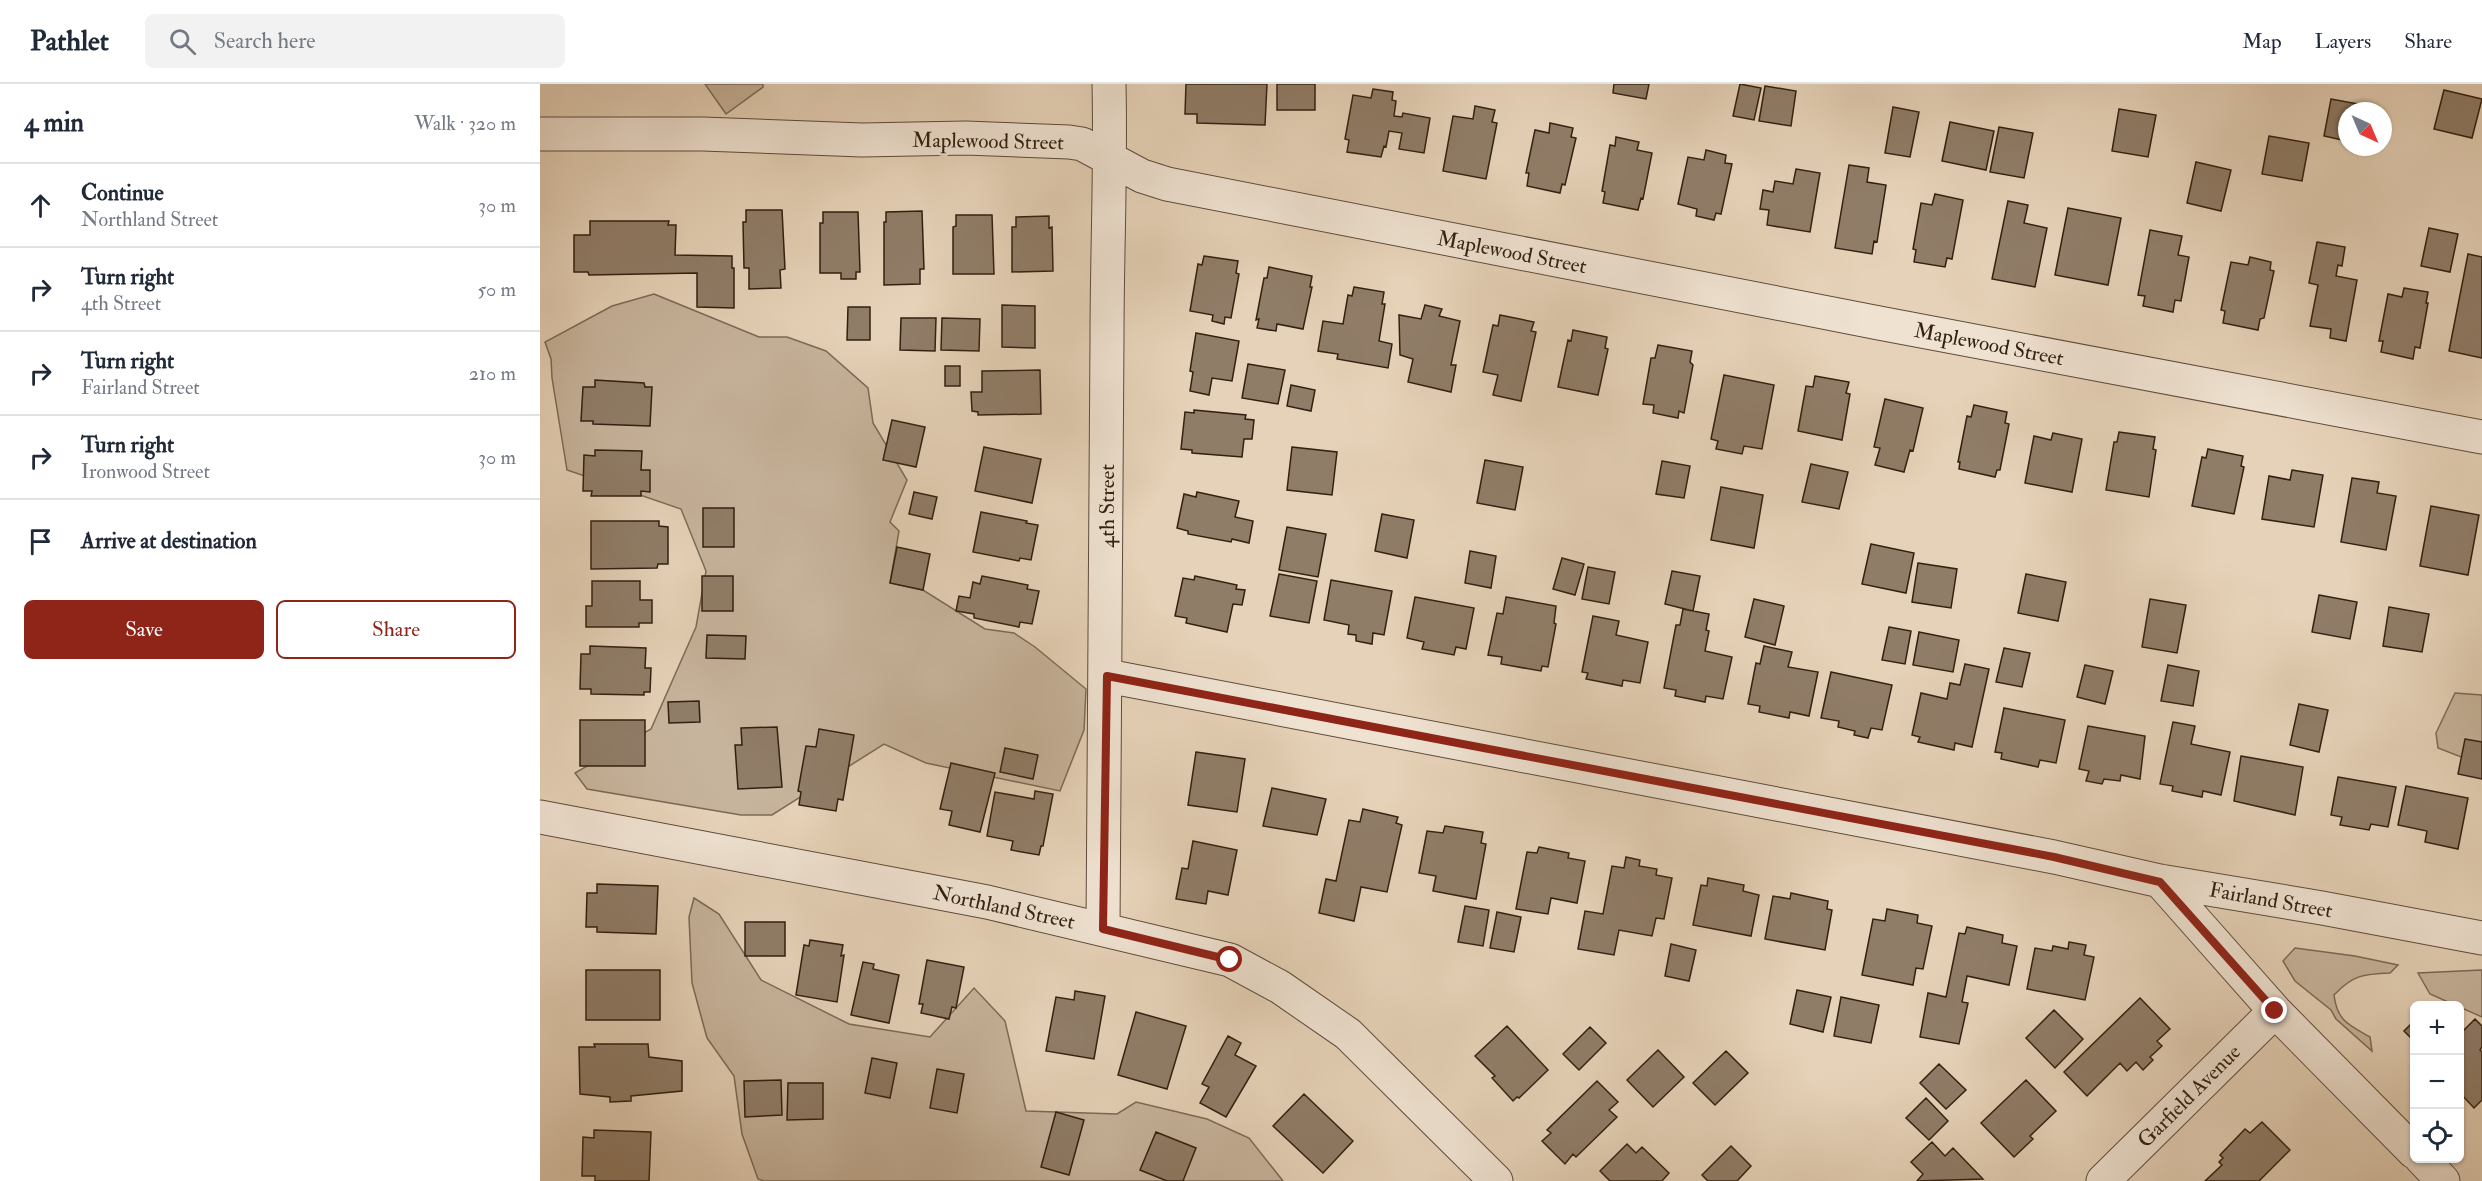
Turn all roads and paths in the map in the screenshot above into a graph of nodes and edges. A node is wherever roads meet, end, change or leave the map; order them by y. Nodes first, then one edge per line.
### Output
1 (1109, 84) edge
2 (540, 134) edge
3 (1111, 159) junction
4 (2482, 437) edge
5 (1107, 676) junction
6 (540, 817) edge
7 (2160, 882) junction
8 (1103, 929) junction
9 (2482, 938) edge
10 (2275, 1011) junction
11 (2410, 1147) edge
12 (2426, 1163) edge
13 (1496, 1181) edge
14 (2103, 1181) edge
15 (2443, 1181) edge

1 - 3 street, 4th Street
2 - 3 street, Maplewood Street
3 - 4 street, Maplewood Street
3 - 5 street, 4th Street
5 - 7 street, Fairland Street
5 - 8 street, 4th Street
6 - 8 street, Northland Street
7 - 9 street, Fairland Street
7 - 10 street
8 - 13 street, Northland Street
10 - 11 street
10 - 14 street, Garfield Avenue
12 - 15 street

